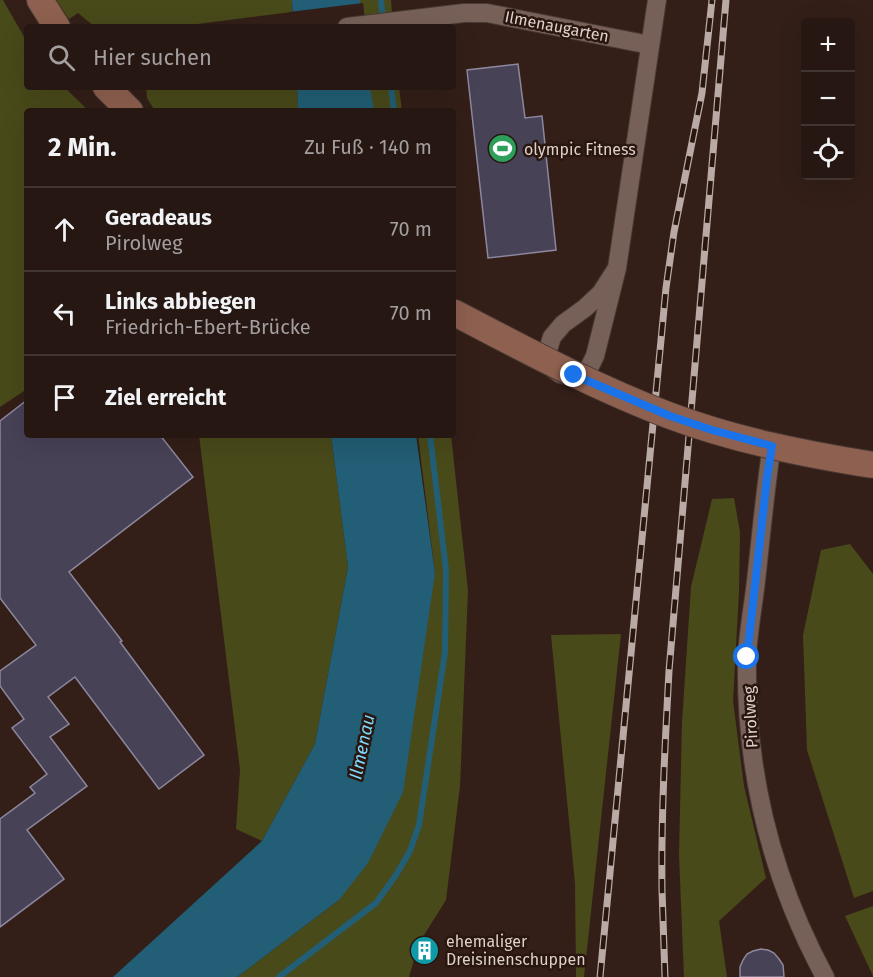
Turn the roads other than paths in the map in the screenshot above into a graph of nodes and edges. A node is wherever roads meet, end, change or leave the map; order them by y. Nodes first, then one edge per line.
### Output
1 (40, 0) edge
2 (657, 0) edge
3 (55, 24) edge
4 (371, 24) edge
5 (650, 45) junction
6 (109, 90) edge
7 (127, 108) edge
8 (617, 268) junction
9 (456, 314) edge
10 (772, 446) junction
11 (873, 465) edge
12 (825, 977) edge

1 - 3 main road
2 - 5 street
4 - 5 street, Ilmenaugarten
5 - 8 street
6 - 7 main road
8 - 8 street
9 - 10 main road, bridge
10 - 11 main road, bridge
10 - 12 street, Pirolweg

